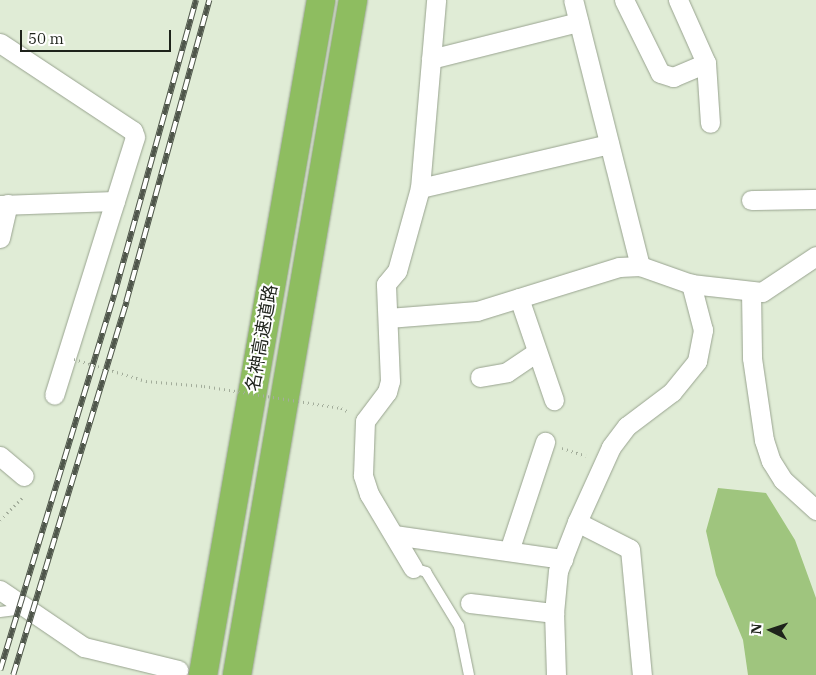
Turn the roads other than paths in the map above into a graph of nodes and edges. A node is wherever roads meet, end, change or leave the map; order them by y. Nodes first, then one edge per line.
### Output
1 (321, 0) edge
2 (353, 0) edge
3 (436, 0) edge
4 (573, 0) edge
5 (624, 0) edge
6 (678, 0) edge
7 (578, 22) junction
8 (0, 43) edge
9 (431, 59) junction
10 (706, 63) junction
11 (710, 123) dead end
12 (609, 144) junction
13 (420, 188) junction
14 (816, 199) edge
15 (751, 200) dead end
16 (115, 201) junction
17 (4, 205) edge
18 (0, 238) edge
19 (816, 256) edge
20 (640, 266) junction
21 (691, 284) junction
22 (751, 291) junction
23 (519, 298) junction
24 (388, 318) junction
25 (537, 352) junction
26 (480, 378) dead end
27 (54, 395) dead end
28 (554, 400) dead end
29 (545, 442) road end
30 (0, 456) edge
31 (24, 476) road end
32 (816, 510) edge
33 (577, 522) junction
34 (394, 535) junction
35 (509, 551) junction
36 (563, 559) junction
37 (413, 568) joint
38 (0, 590) edge
39 (470, 604) joint
40 (27, 609) junction
41 (0, 612) edge
42 (554, 613) junction
43 (452, 615) junction
44 (190, 672) edge
45 (237, 675) edge
46 (469, 675) edge
47 (556, 675) edge
48 (642, 675) edge

1 - 44 highway, 名神高速道路
2 - 45 highway, 名神高速道路
3 - 9 street
4 - 7 street
5 - 10 street
6 - 10 street
7 - 9 street
7 - 12 street
8 - 16 street
9 - 13 street
10 - 11 street
12 - 13 street
12 - 20 street
13 - 24 street
14 - 15 street
16 - 17 street
16 - 27 street
17 - 18 street
19 - 22 street
20 - 21 street
20 - 23 street
21 - 22 street
21 - 33 street
22 - 32 street
23 - 24 street
23 - 25 street
24 - 34 street
25 - 26 street
25 - 28 street
29 - 35 street
30 - 31 street
33 - 36 street
33 - 48 street
34 - 35 street
34 - 37 street
35 - 36 street
36 - 42 street
37 - 43 lane
38 - 40 street
39 - 42 street
39 - 43 lane
40 - 41 lane
40 - 44 street
42 - 47 street
43 - 46 lane

